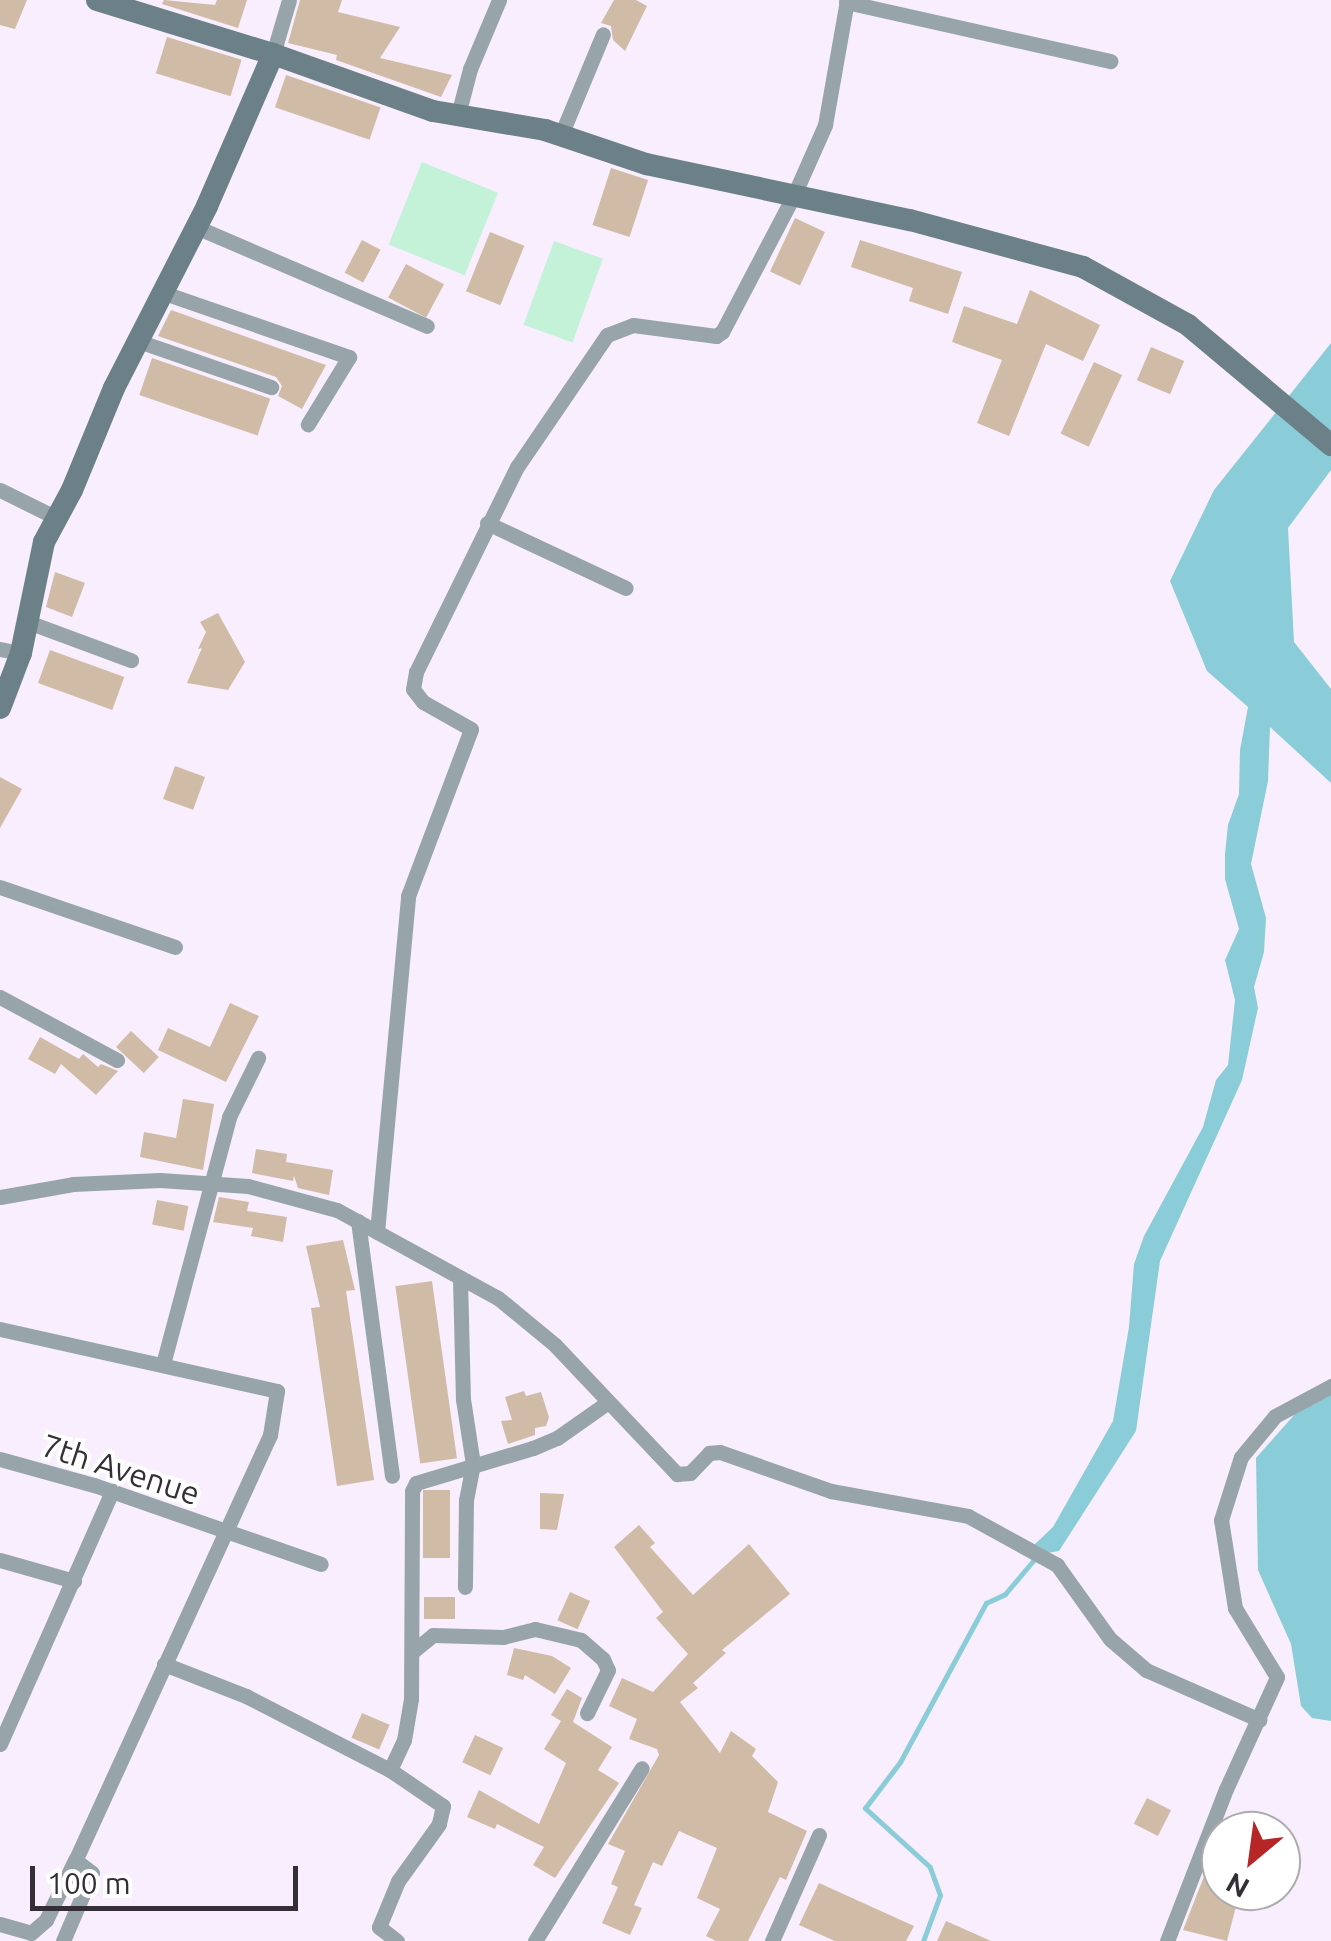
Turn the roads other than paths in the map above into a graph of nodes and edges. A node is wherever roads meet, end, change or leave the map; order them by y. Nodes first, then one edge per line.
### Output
1 (96, 0) edge
2 (289, 0) edge
3 (499, 0) edge
4 (846, 1) edge
5 (602, 34) dead end
6 (273, 54) junction
7 (1110, 61) dead end
8 (458, 115) junction
9 (561, 135) junction
10 (794, 194) junction
11 (196, 227) junction
12 (164, 293) junction
13 (427, 326) dead end
14 (138, 342) junction
15 (271, 388) dead end
16 (308, 424) dead end
17 (1331, 445) edge
18 (0, 490) edge
19 (57, 518) junction
20 (487, 523) junction
21 (626, 588) dead end
22 (28, 622) junction
23 (11, 651) edge
24 (131, 660) dead end
25 (0, 708) edge
26 (0, 886) edge
27 (176, 947) dead end
28 (0, 996) edge
29 (258, 1058) dead end
30 (117, 1060) dead end
31 (212, 1186) junction
32 (0, 1197) edge
33 (358, 1221) junction
34 (378, 1232) junction
35 (460, 1278) junction
36 (0, 1330) edge
37 (162, 1364) junction
38 (1331, 1386) edge
39 (608, 1402) junction
40 (0, 1459) edge
41 (473, 1464) junction
42 (392, 1476) dead end
43 (112, 1492) junction
44 (224, 1533) junction
45 (0, 1560) edge
46 (321, 1564) dead end
47 (74, 1582) junction
48 (465, 1587) dead end
49 (412, 1652) junction
50 (164, 1664) junction
51 (587, 1713) dead end
52 (1260, 1720) junction
53 (0, 1744) edge
54 (642, 1768) dead end
55 (390, 1770) junction
56 (819, 1835) dead end
57 (75, 1860) junction
58 (0, 1924) edge
59 (62, 1941) edge
60 (397, 1941) edge
61 (534, 1941) edge
62 (772, 1941) edge
63 (1167, 1941) edge

1 - 6 main road
2 - 6 street
3 - 8 street
4 - 7 street
4 - 10 street
5 - 9 street
6 - 8 main road
6 - 11 main road
8 - 9 main road
9 - 10 main road
10 - 17 main road
10 - 20 street
11 - 12 main road
11 - 13 street
12 - 14 main road
12 - 16 street
14 - 15 street
14 - 19 main road
18 - 19 street
19 - 22 main road
20 - 21 street
20 - 34 street
22 - 23 main road
22 - 24 street
23 - 25 main road
26 - 27 street
28 - 30 street
29 - 31 street
31 - 32 street
31 - 33 street
31 - 37 street
33 - 34 street
33 - 42 street
34 - 35 street
35 - 39 street
35 - 41 street
36 - 37 street
37 - 44 street
38 - 52 street
39 - 41 street
39 - 52 street
40 - 43 street, 7th Avenue
41 - 48 street
41 - 49 street
43 - 44 street, 7th Avenue
43 - 47 street
44 - 46 street, 7th Avenue
44 - 50 street
45 - 47 street
47 - 53 street
49 - 51 street
49 - 55 street
50 - 55 street
50 - 57 street
52 - 63 street
54 - 61 street
55 - 60 street
56 - 62 street
57 - 58 street
57 - 59 street

